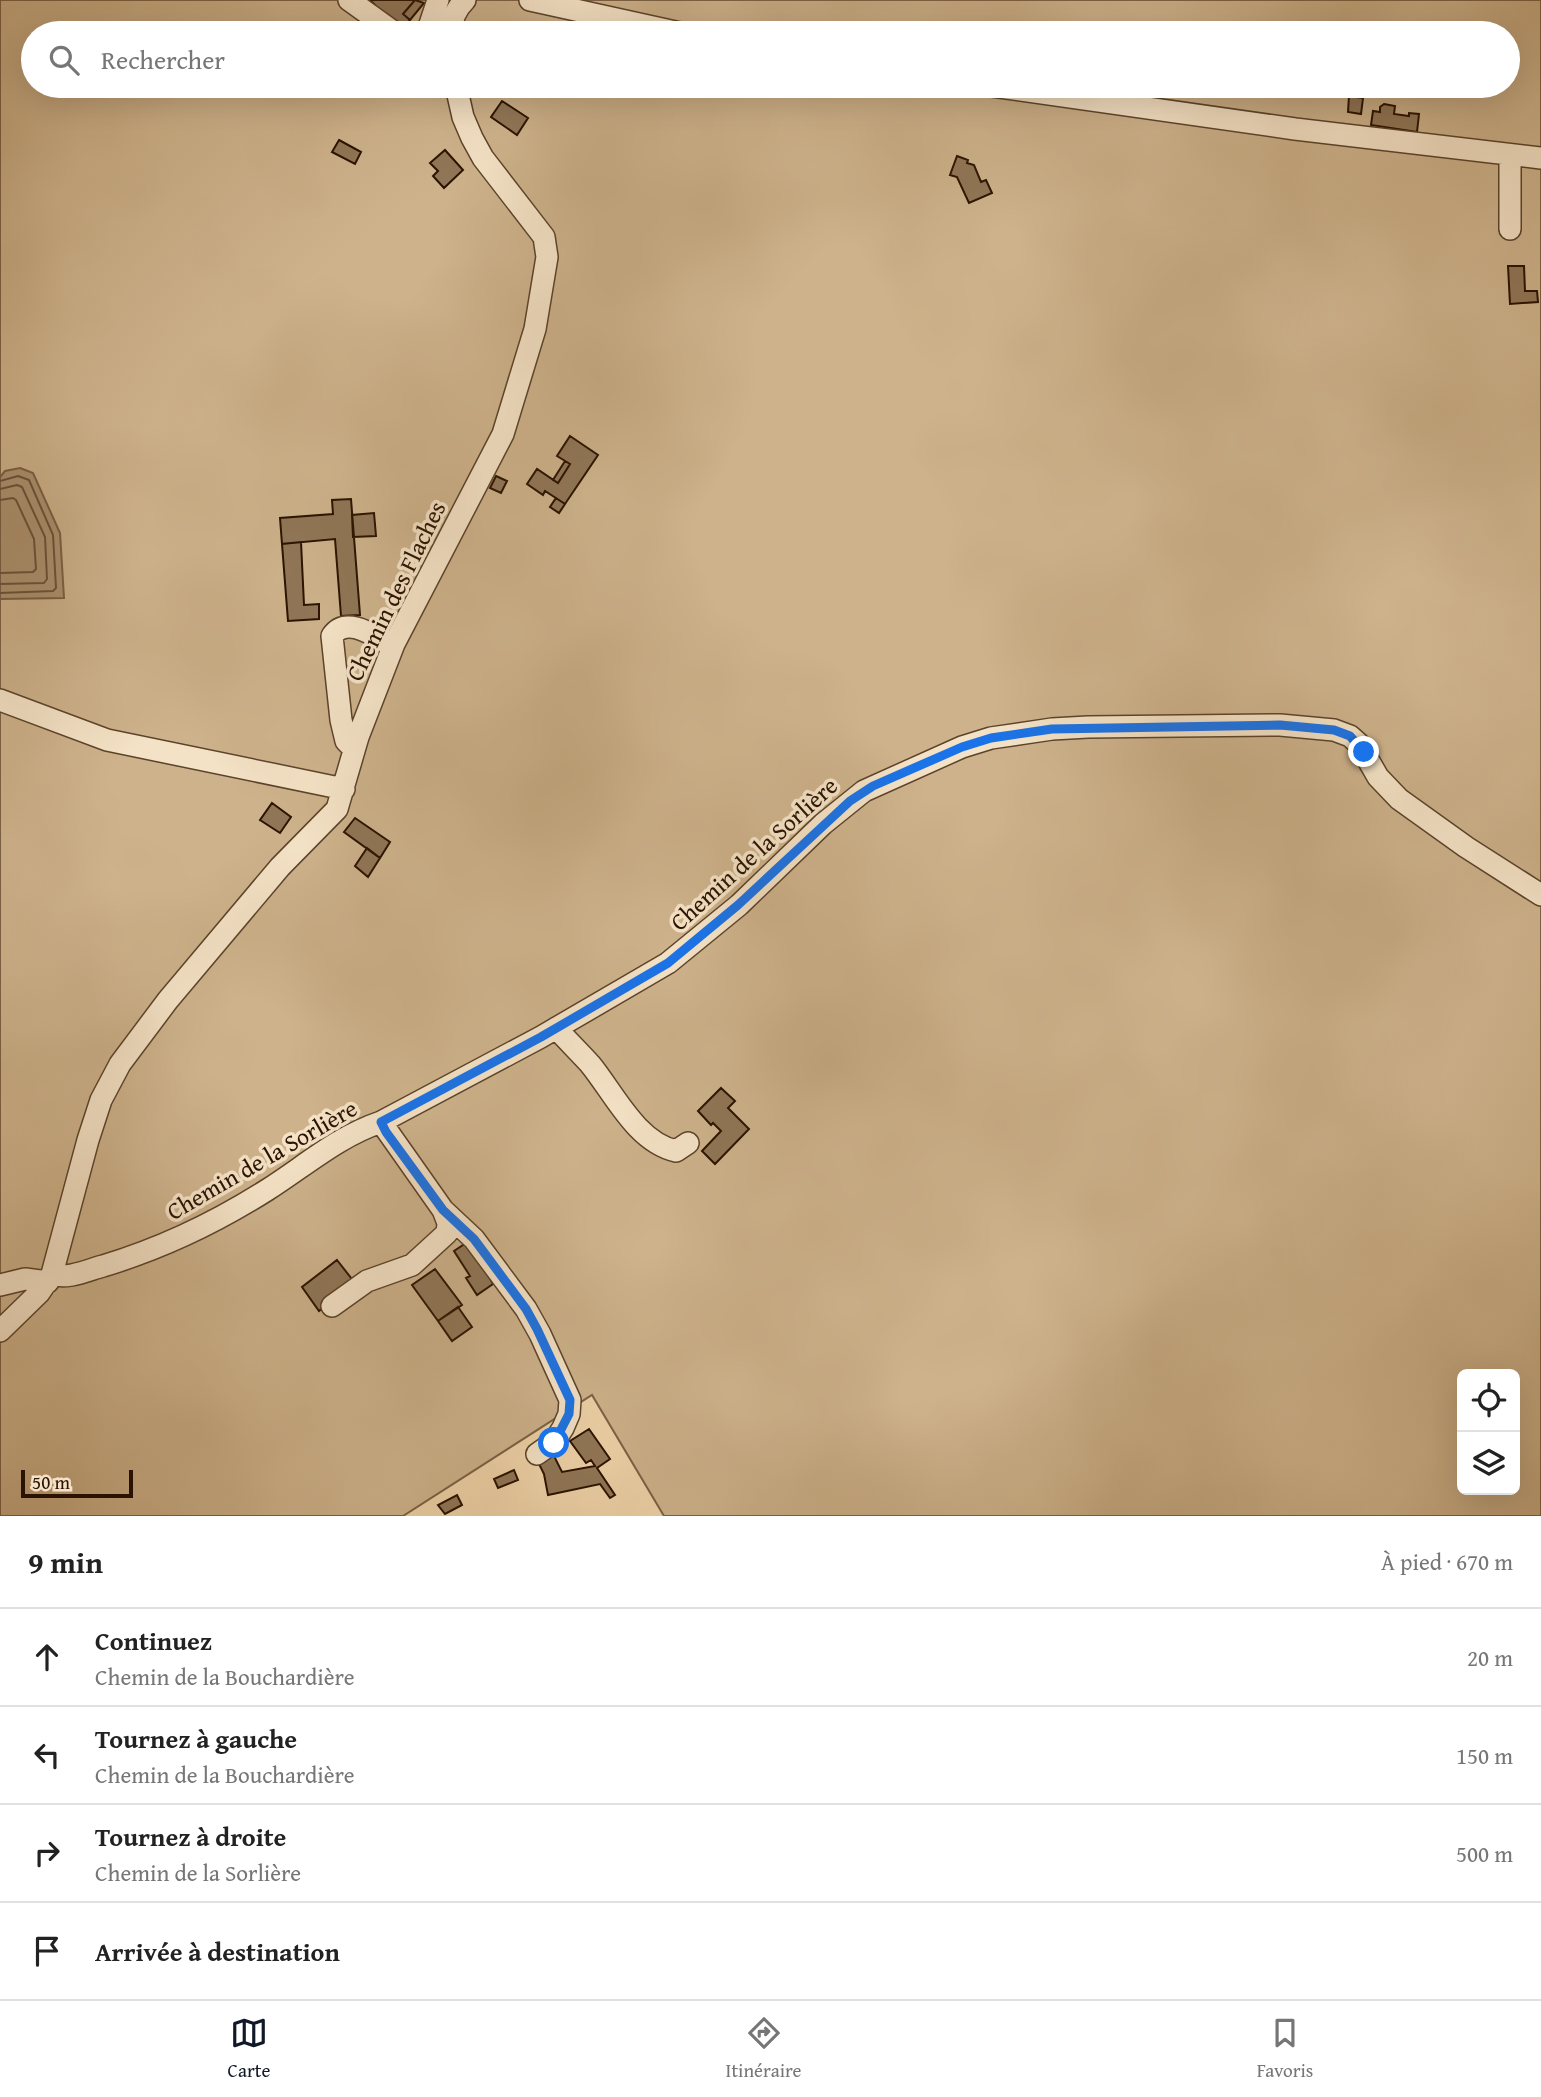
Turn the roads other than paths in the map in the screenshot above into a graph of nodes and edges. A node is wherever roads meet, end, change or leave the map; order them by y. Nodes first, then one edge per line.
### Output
1 (349, 0) edge
2 (438, 0) edge
3 (465, 0) edge
4 (530, 0) edge
5 (378, 21) edge
6 (431, 21) edge
7 (452, 21) edge
8 (625, 21) edge
9 (459, 98) edge
10 (1077, 98) edge
11 (1510, 155) junction
12 (1541, 158) edge
13 (1510, 229) dead end
14 (393, 646) junction
15 (0, 700) edge
16 (354, 749) junction
17 (344, 789) junction
18 (1541, 895) edge
19 (556, 1028) junction
20 (381, 1122) junction
21 (688, 1143) dead end
22 (443, 1210) junction
23 (50, 1278) junction
24 (0, 1285) edge
25 (331, 1306) dead end
26 (0, 1331) edge
27 (537, 1454) dead end

1 - 5 street
2 - 6 street
3 - 7 street
4 - 8 street
9 - 14 street, Chemin des Flaches
10 - 11 street
11 - 12 street
11 - 13 street
14 - 16 street, Chemin des Flaches
14 - 16 street
15 - 17 street
16 - 17 street, Chemin des Flaches
17 - 23 street, Chemin des Flaches
18 - 19 street, Chemin de la Sorlière
19 - 20 street, Chemin de la Sorlière
19 - 21 street
20 - 22 street
20 - 23 street, Chemin de la Sorlière
22 - 25 street
22 - 27 street
23 - 24 street, Chemin de la Sorlière
23 - 26 street

